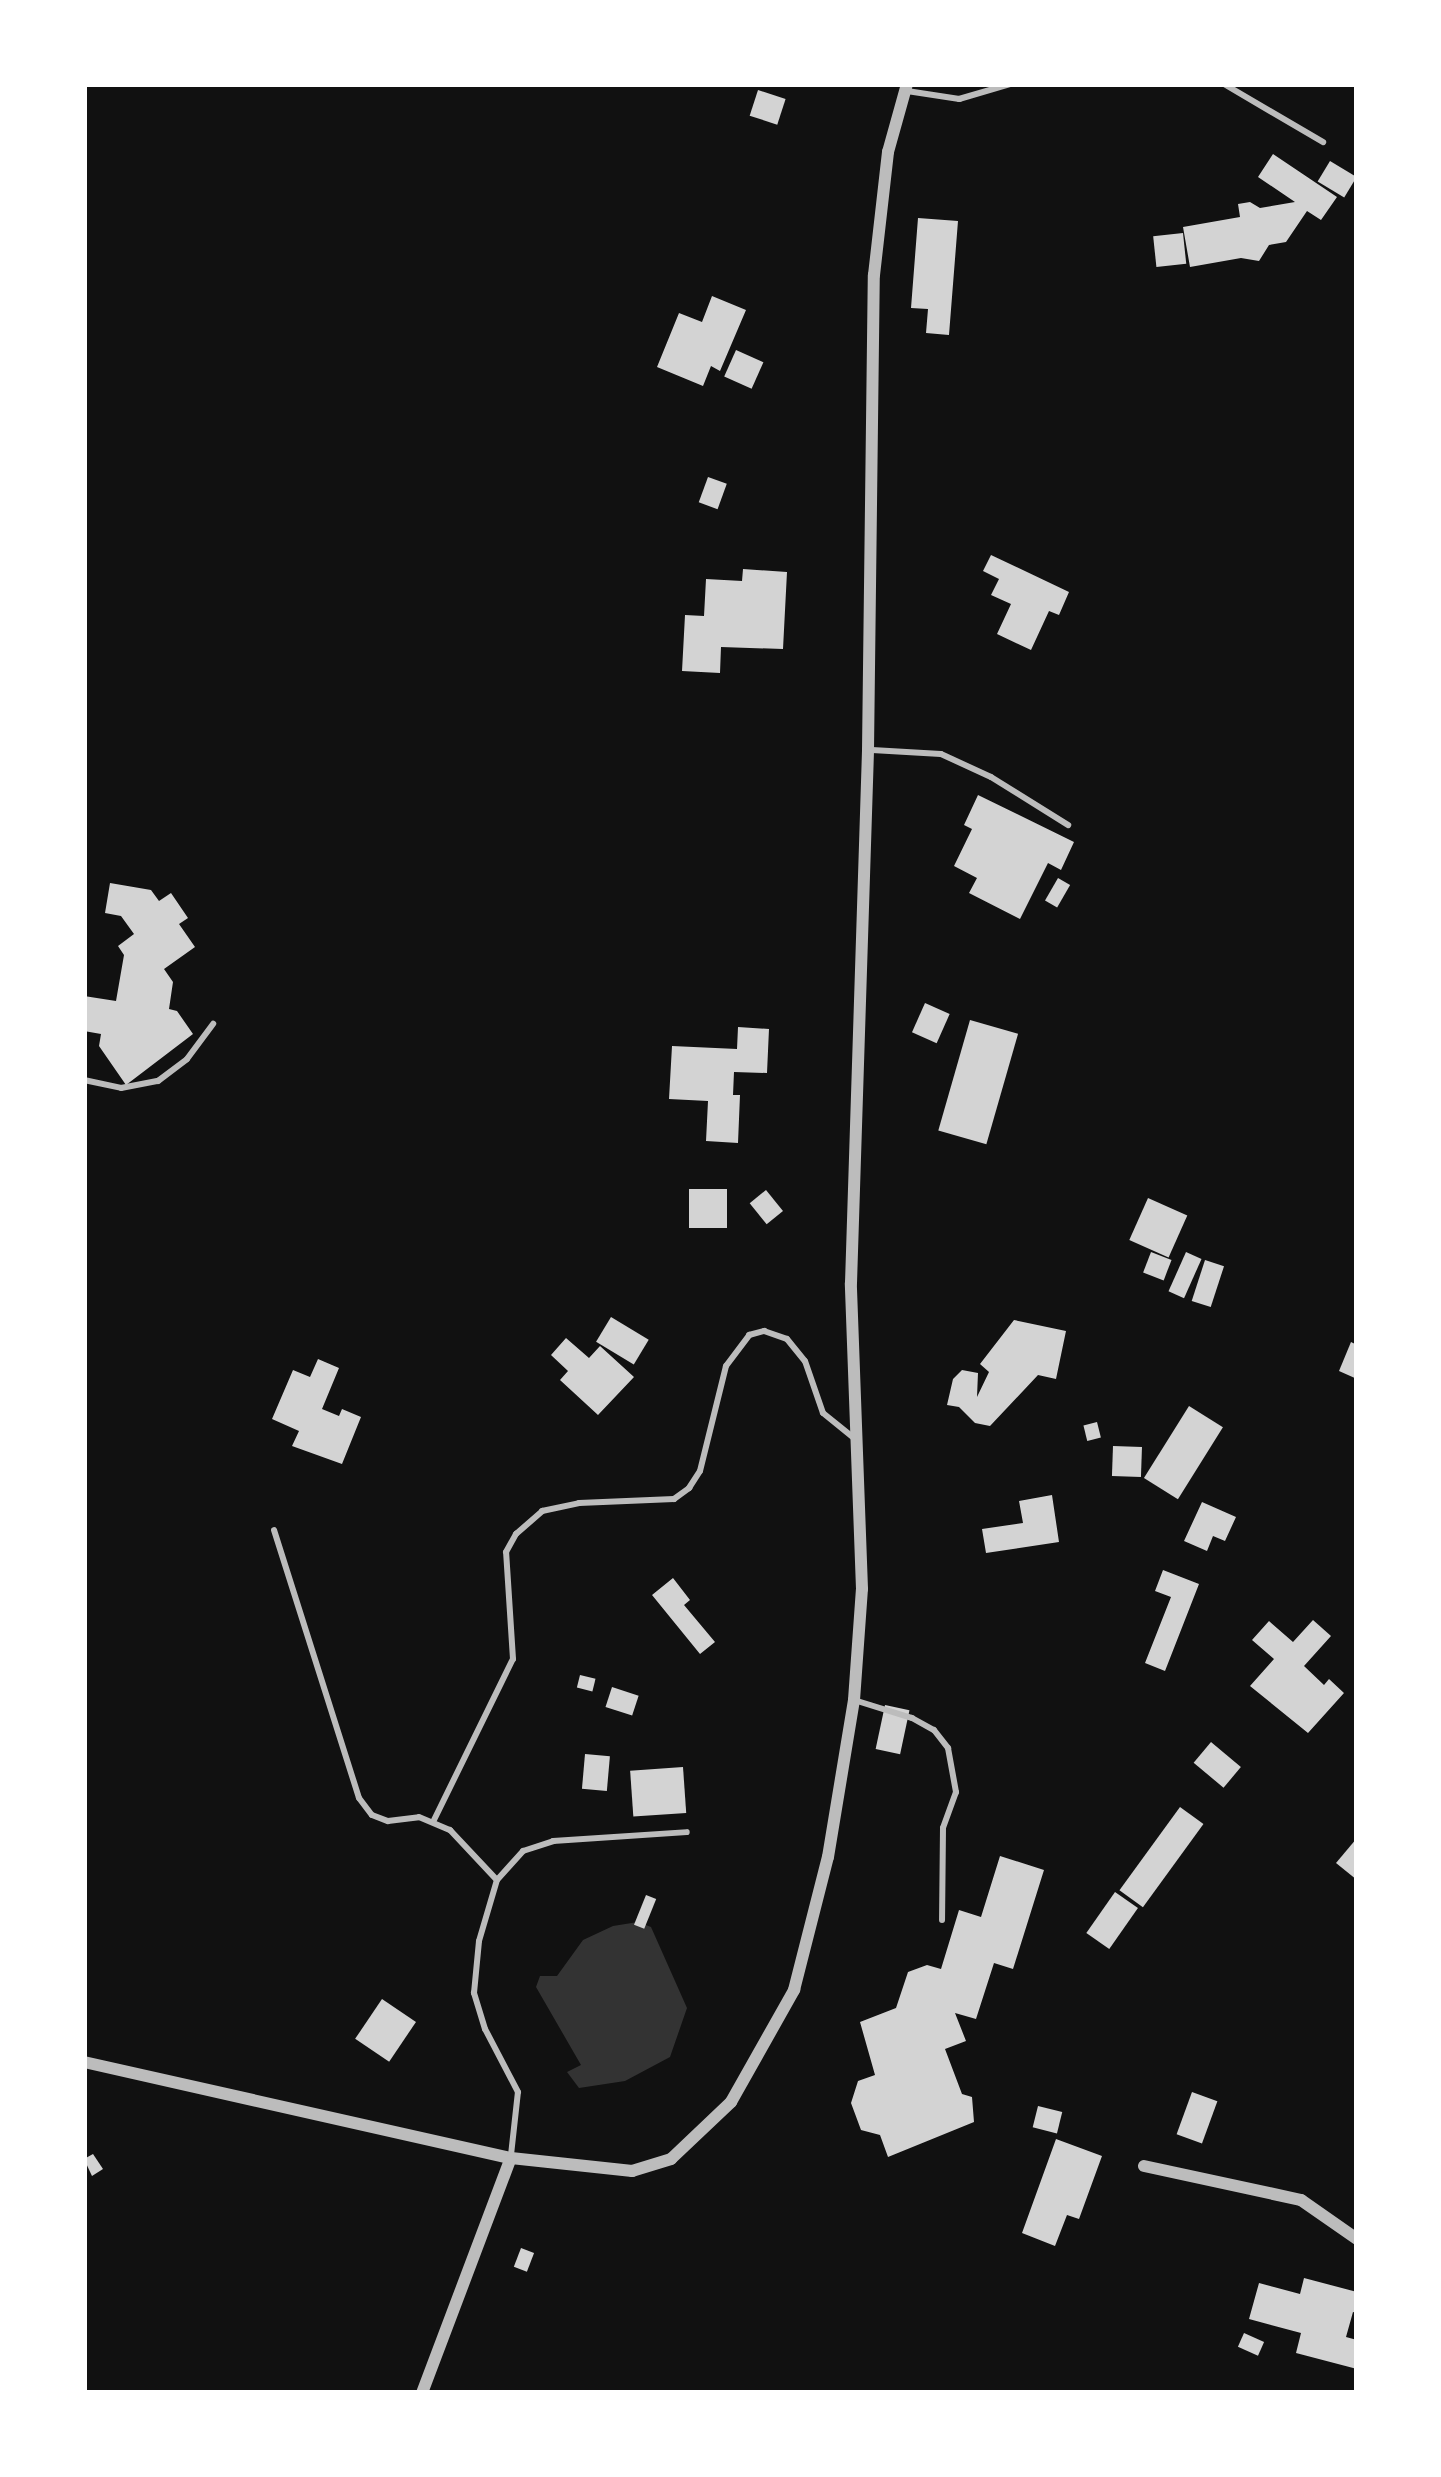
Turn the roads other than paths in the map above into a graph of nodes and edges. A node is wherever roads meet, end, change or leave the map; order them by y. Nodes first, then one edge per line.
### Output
1 (1010, 84) edge
2 (1224, 84) edge
3 (905, 87) edge
4 (1323, 142) dead end
5 (868, 750) junction
6 (1069, 825) dead end
7 (213, 1024) dead end
8 (84, 1080) edge
9 (856, 1439) junction
10 (274, 1530) dead end
11 (854, 1700) junction
12 (434, 1820) junction
13 (687, 1832) dead end
14 (496, 1880) junction
15 (942, 1920) dead end
16 (84, 2062) edge
17 (511, 2158) junction
18 (1144, 2166) dead end
19 (1357, 2239) edge
20 (422, 2393) edge

1 - 3 lane
2 - 4 lane
3 - 5 street
5 - 6 lane
5 - 9 street
7 - 8 lane
9 - 11 street
9 - 12 lane
10 - 12 lane
11 - 15 lane
11 - 17 street
12 - 14 lane
13 - 14 lane
14 - 17 lane
16 - 17 street
17 - 20 street
18 - 19 street

